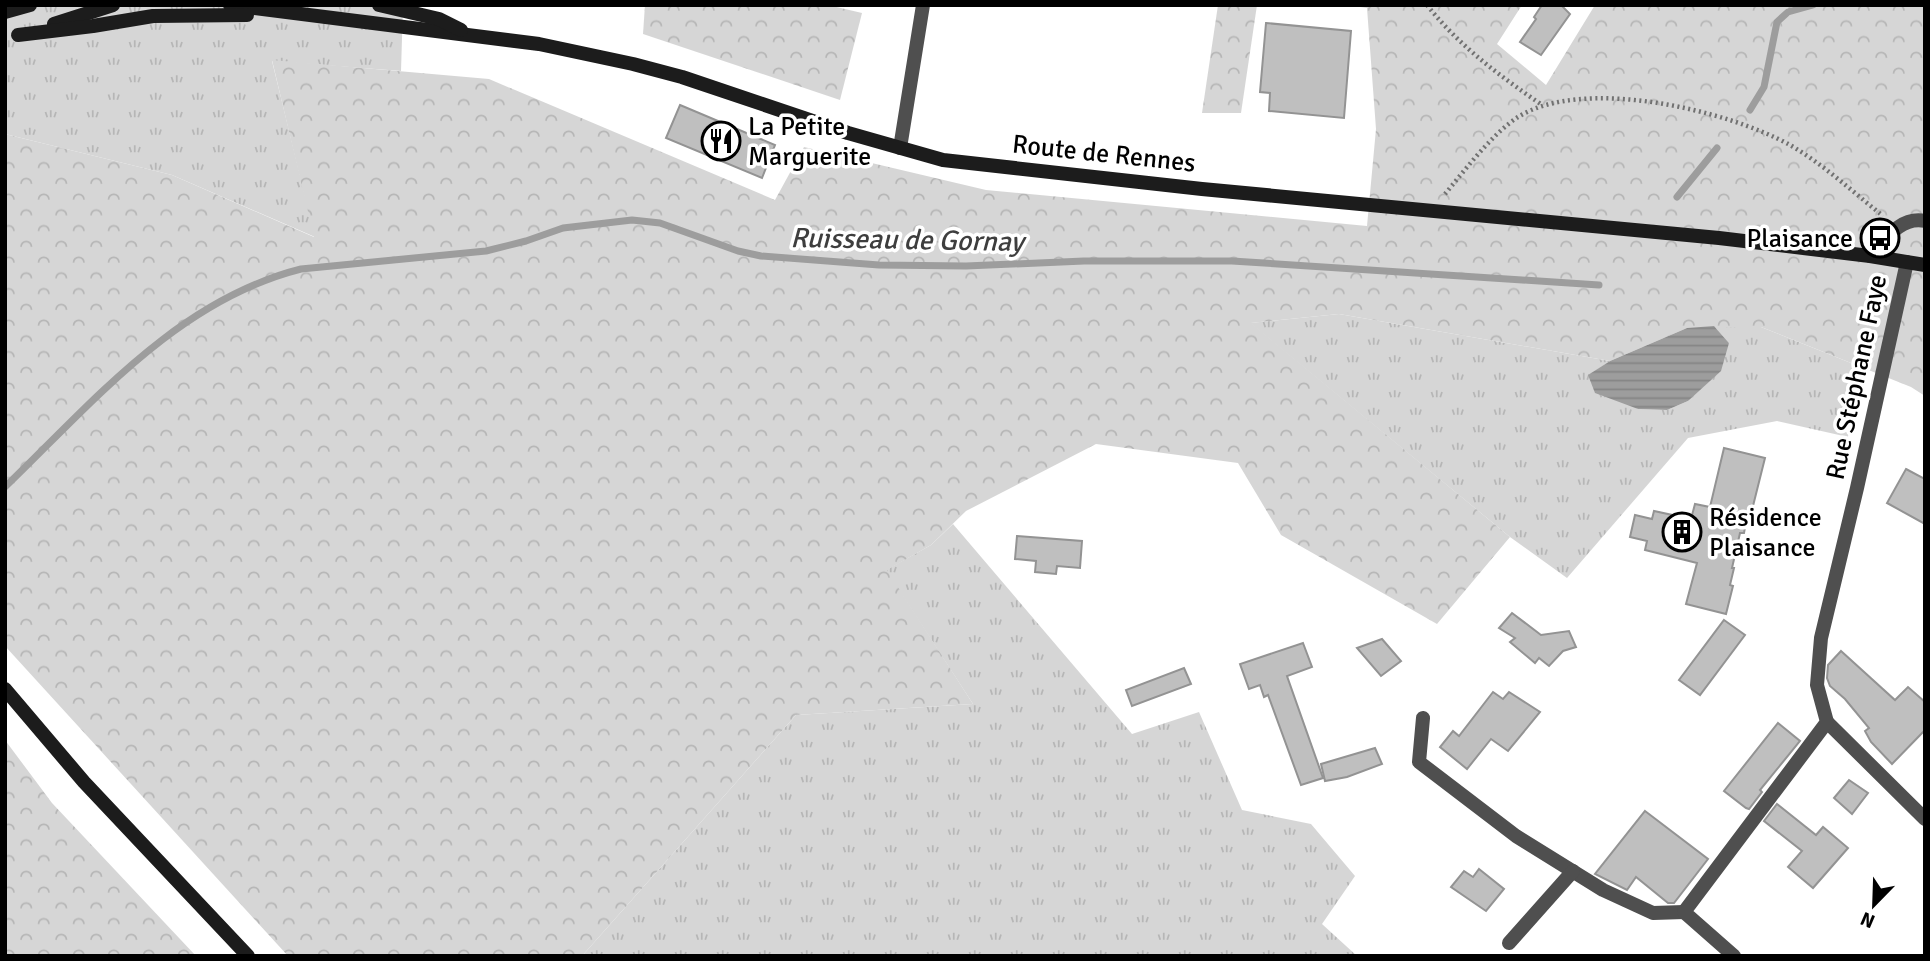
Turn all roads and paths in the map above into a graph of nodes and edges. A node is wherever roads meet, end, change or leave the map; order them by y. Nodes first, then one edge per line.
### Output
1 (30, 5) edge
2 (113, 5) edge
3 (230, 5) edge
4 (379, 5) edge
5 (923, 5) edge
6 (1427, 5) edge
7 (5, 12) edge
8 (293, 14) junction
9 (468, 34) junction
10 (12, 36) edge
11 (1542, 106) junction
12 (900, 148) junction
13 (1431, 211) junction
14 (1925, 221) edge
15 (1896, 227) junction
16 (1870, 256) junction
17 (1907, 262) junction
18 (1925, 265) edge
19 (5, 689) edge
20 (1423, 718) dead end
21 (1827, 722) junction
22 (1925, 819) edge
23 (1573, 871) junction
24 (1685, 912) junction
25 (1509, 943) dead end
26 (248, 956) edge
27 (1734, 956) edge

1 - 7 main road
2 - 10 main road, Route de Rennes
3 - 8 main road, Route de Rennes
4 - 9 main road
5 - 12 street
6 - 11 path
8 - 9 main road, Route de Rennes
8 - 10 main road, Route de Rennes
9 - 12 main road, Route de Rennes
11 - 13 path
11 - 15 path
12 - 13 main road, Route de Rennes
13 - 16 main road, Route de Rennes
14 - 15 street
15 - 16 street
16 - 17 main road, Route de Rennes
17 - 18 main road, Route de Rennes
17 - 21 street, Rue Stéphane Faye
19 - 26 main road
20 - 23 street
21 - 22 street
21 - 24 street
23 - 24 street
23 - 25 street
24 - 27 street

